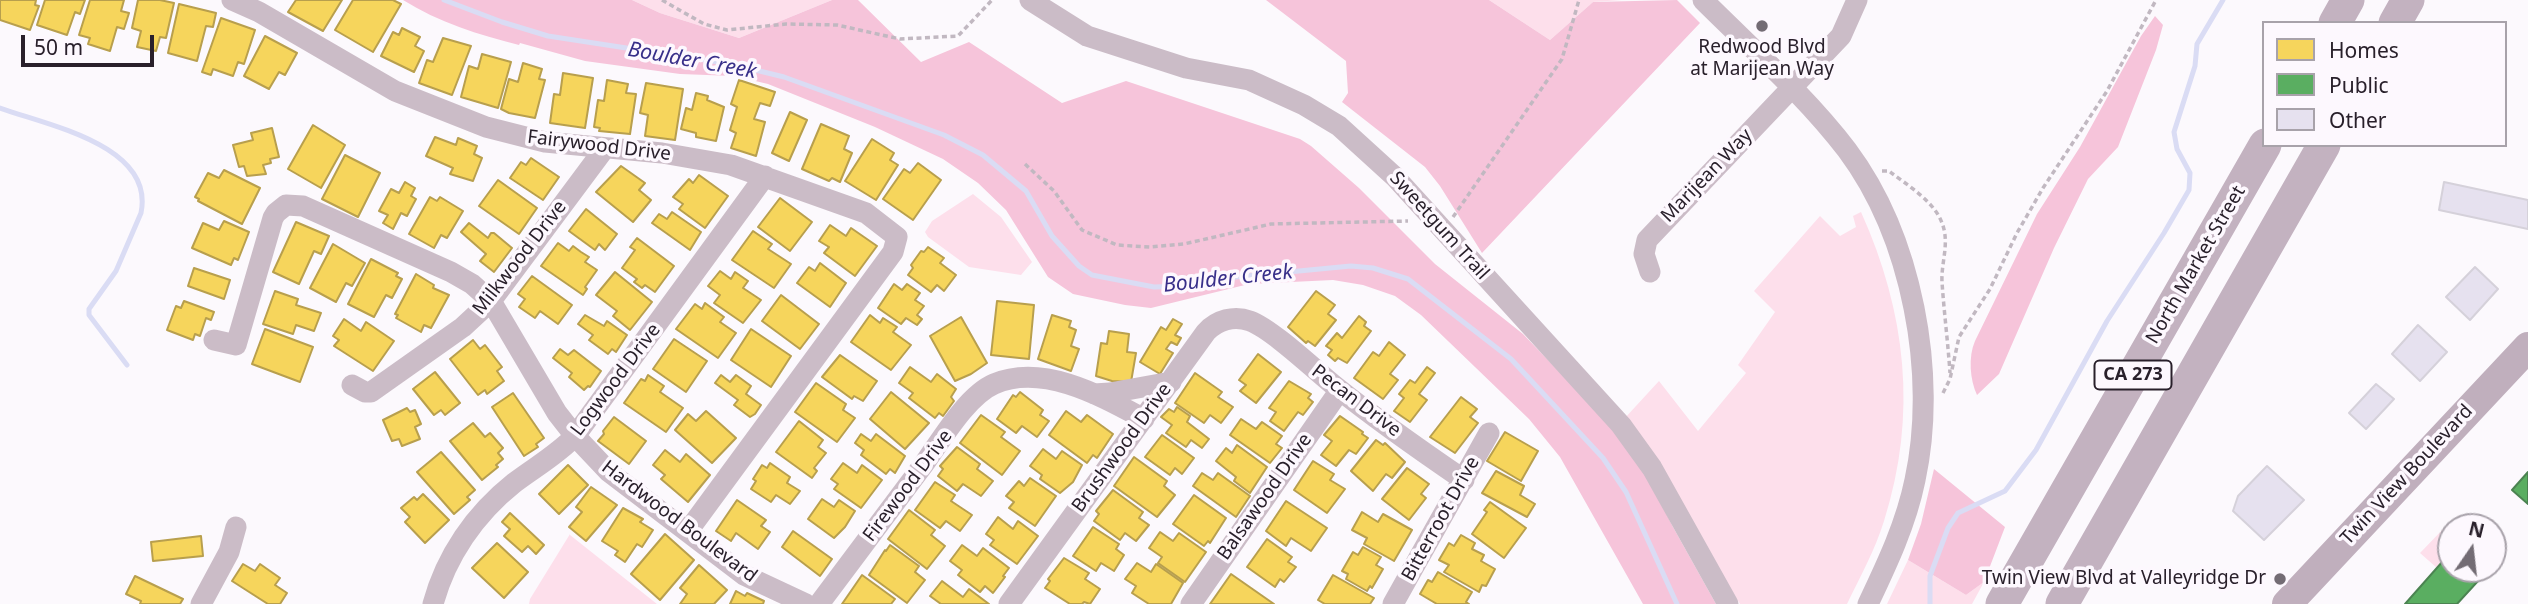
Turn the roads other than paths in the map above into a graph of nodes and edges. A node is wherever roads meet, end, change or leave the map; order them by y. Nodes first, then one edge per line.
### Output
1 (232, 0) edge
2 (1030, 0) edge
3 (1703, 0) edge
4 (1857, 0) edge
5 (2348, 0) edge
6 (2407, 0) edge
7 (2336, 21) edge
8 (2396, 21) edge
9 (1791, 88) junction
10 (2263, 147) edge
11 (2323, 147) edge
12 (605, 148) junction
13 (765, 176) junction
14 (1650, 272) dead end
15 (491, 301) junction
16 (1250, 321) joint
17 (214, 340) dead end
18 (2528, 346) edge
19 (1171, 382) junction
20 (352, 385) dead end
21 (1340, 390) junction
22 (1094, 394) junction
23 (1144, 419) junction
24 (1489, 433) dead end
25 (575, 436) junction
26 (1464, 480) junction
27 (236, 527) dead end
28 (688, 531) junction
29 (201, 604) edge
30 (433, 604) edge
31 (806, 604) edge
32 (819, 604) edge
33 (1009, 604) edge
34 (1191, 604) edge
35 (1392, 604) edge
36 (1728, 604) edge
37 (1868, 604) edge
38 (2002, 604) edge
39 (2062, 604) edge
40 (2287, 604) edge

1 - 12 street, Fairywood Drive
2 - 36 street, Sweetgum Trail
3 - 9 street
4 - 9 street, Marijean Way
5 - 7 main road
6 - 8 main road
9 - 14 street, Marijean Way
9 - 37 street
10 - 38 main road, North Market Street / CA 273
11 - 39 main road, CA 273
12 - 13 street, Fairywood Drive
12 - 15 street, Milkwood Drive
13 - 25 street, Logwood Drive
13 - 28 street, Fairywood Drive
15 - 17 street, Hardwood Boulevard
15 - 20 street, Milkwood Drive
15 - 25 street, Hardwood Boulevard
16 - 19 street, Brushwood Drive
16 - 21 street, Pecan Drive
18 - 40 street, Twin View Boulevard
19 - 22 street
19 - 23 street, Brushwood Drive
21 - 26 street, Pecan Drive
21 - 34 street, Balsawood Drive
22 - 23 street
22 - 32 street, Firewood Drive
23 - 33 street, Brushwood Drive
24 - 26 street, Bitterroot Drive
25 - 28 street, Hardwood Boulevard
25 - 30 street, Logwood Drive
26 - 35 street, Bitterroot Drive
27 - 29 street
28 - 31 street, Hardwood Boulevard

